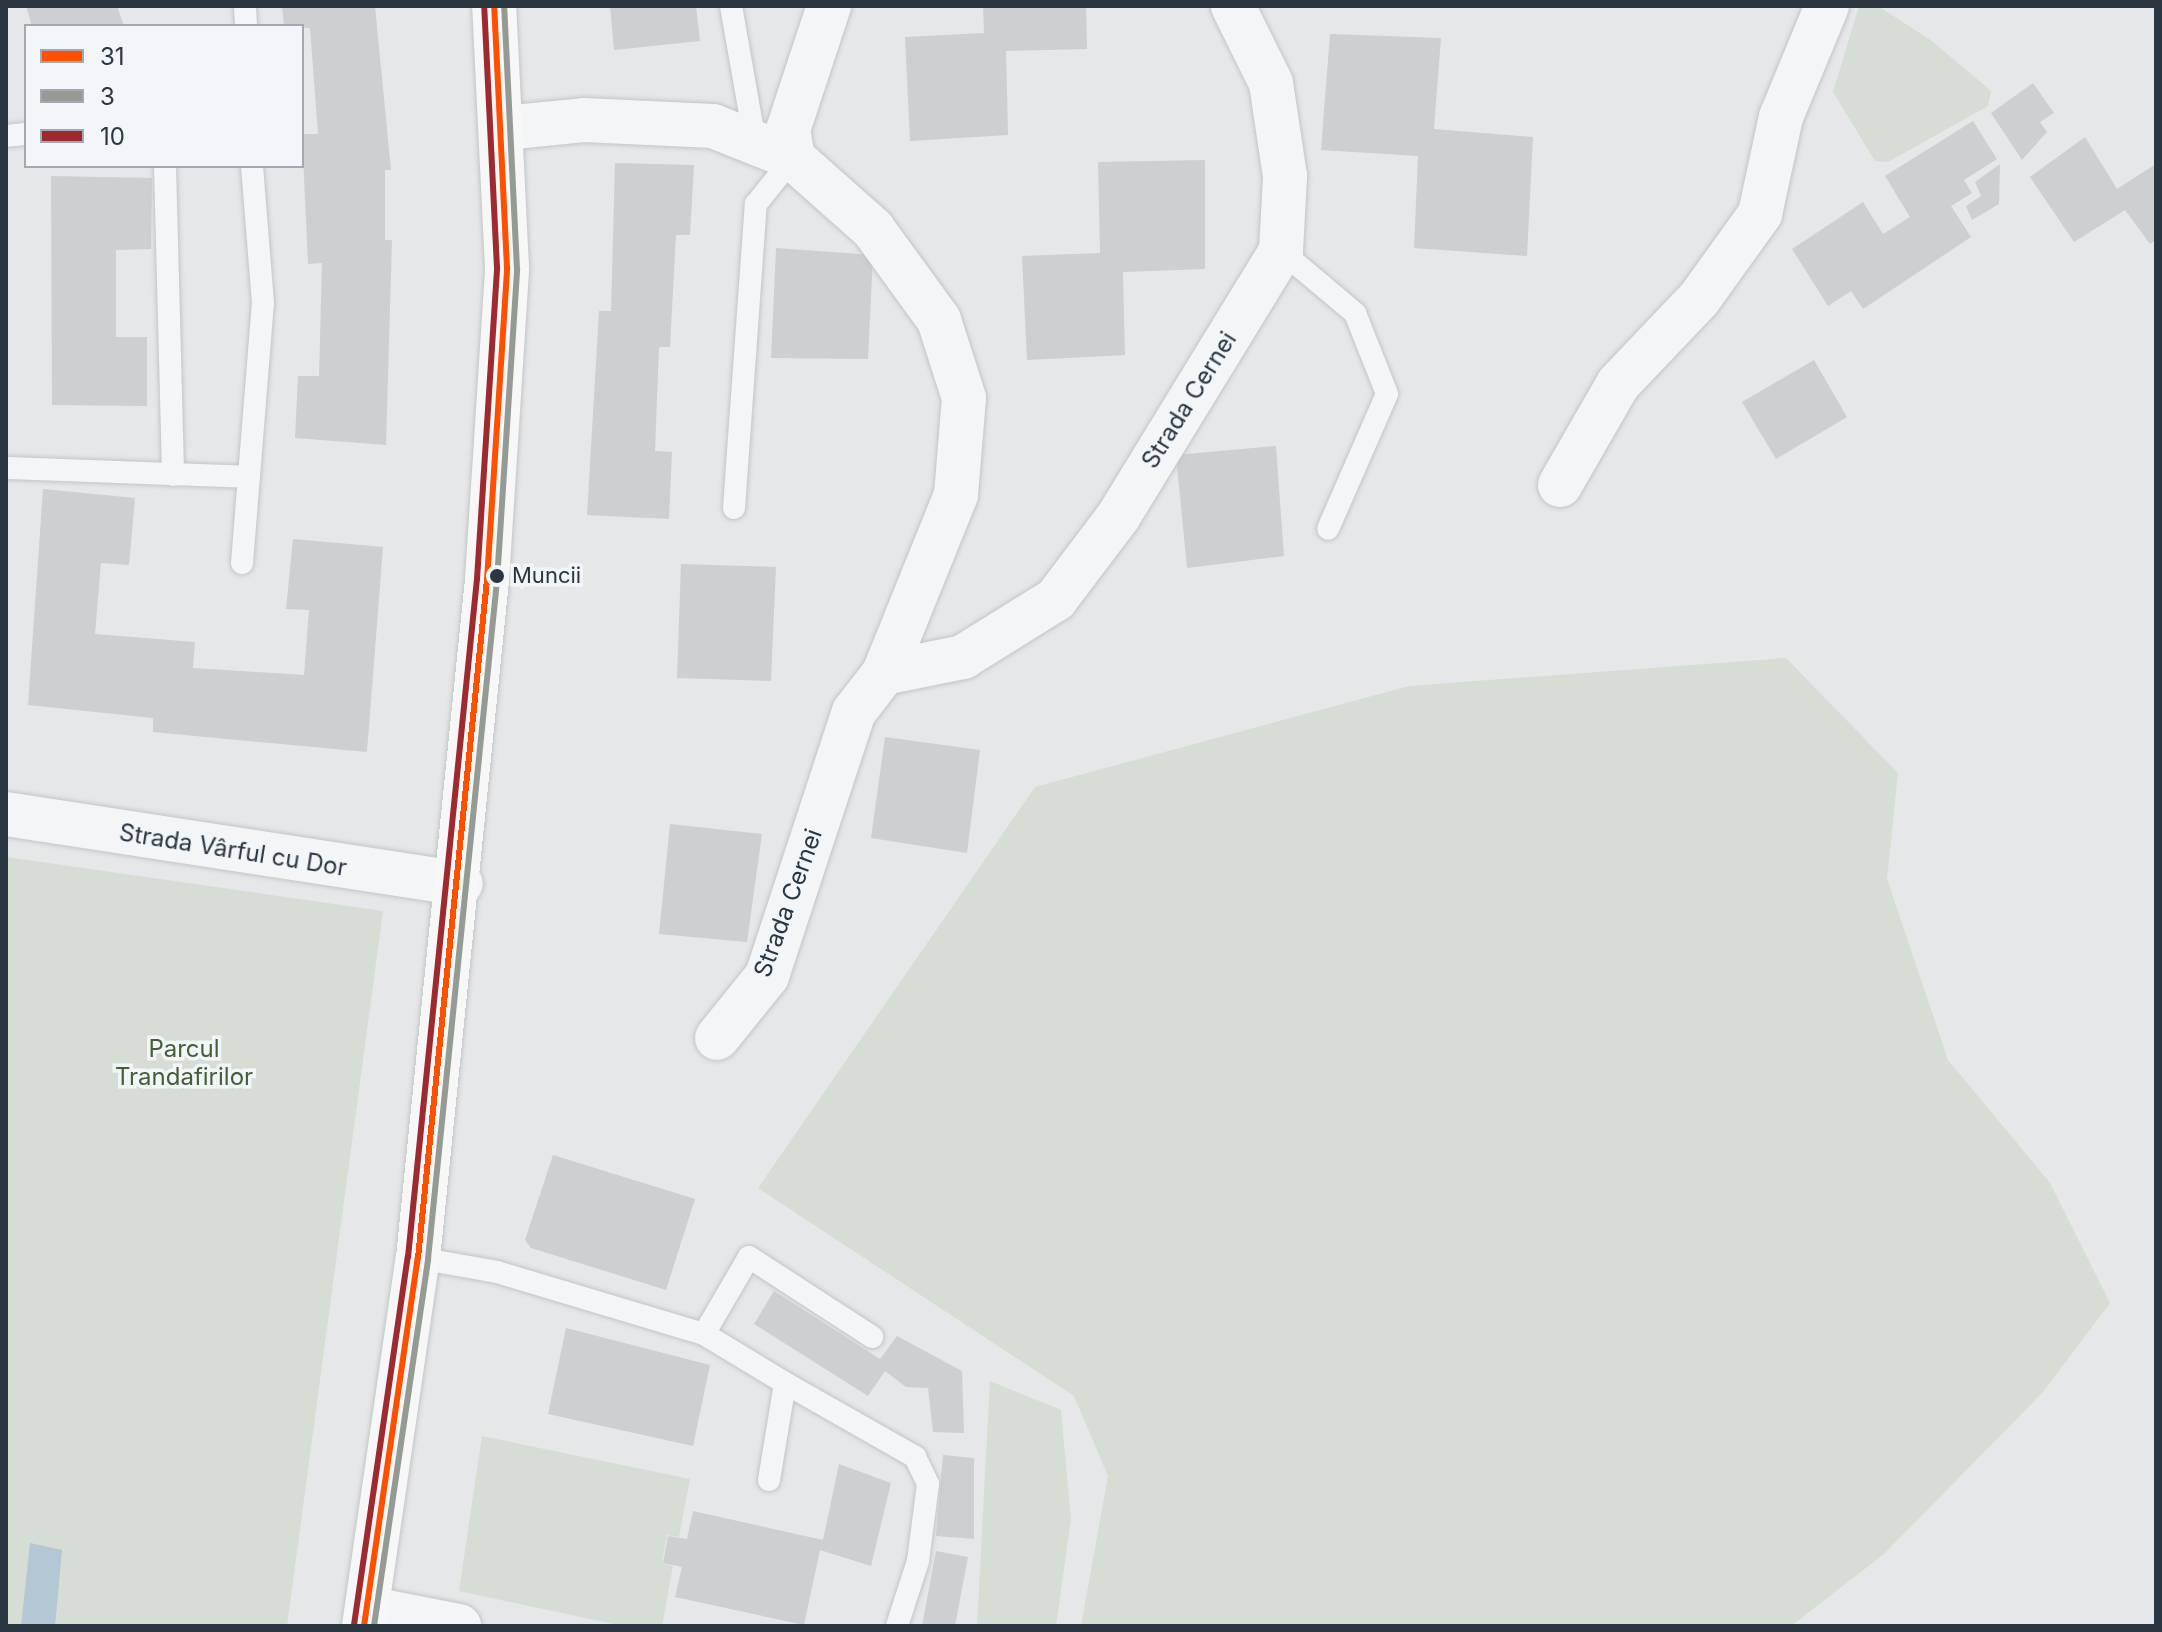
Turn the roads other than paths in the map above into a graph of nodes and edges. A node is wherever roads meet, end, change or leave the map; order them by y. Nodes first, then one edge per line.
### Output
1 (494, 6) edge
2 (731, 6) edge
3 (829, 6) edge
4 (1233, 6) edge
5 (1827, 6) edge
6 (504, 128) junction
7 (754, 137) junction
8 (793, 158) junction
9 (165, 168) edge
10 (252, 168) edge
11 (1281, 251) junction
12 (6, 468) edge
13 (173, 475) junction
14 (249, 477) junction
15 (1560, 485) dead end
16 (734, 508) dead end
17 (1328, 529) dead end
18 (242, 563) dead end
19 (884, 673) junction
20 (6, 814) edge
21 (461, 884) junction
22 (717, 1038) dead end
23 (418, 1258) junction
24 (704, 1334) junction
25 (872, 1337) dead end
26 (785, 1383) junction
27 (769, 1480) dead end
28 (366, 1617) edge
29 (459, 1626) edge
30 (897, 1626) edge

1 - 6 main road
2 - 7 lane
3 - 8 street
4 - 11 street, Strada Cernei
5 - 15 street
6 - 7 street, Strada Cernei
6 - 21 main road
7 - 8 street, Strada Cernei
8 - 16 lane
8 - 19 street, Strada Cernei
9 - 13 lane
10 - 14 lane
11 - 17 lane
11 - 19 street, Strada Cernei
12 - 13 lane
13 - 14 lane
14 - 18 lane
19 - 22 street, Strada Cernei
20 - 21 street, Strada Vârful cu Dor
21 - 23 main road
23 - 24 lane
23 - 28 main road
24 - 25 lane
24 - 26 lane
26 - 27 lane
26 - 30 lane
28 - 29 street

